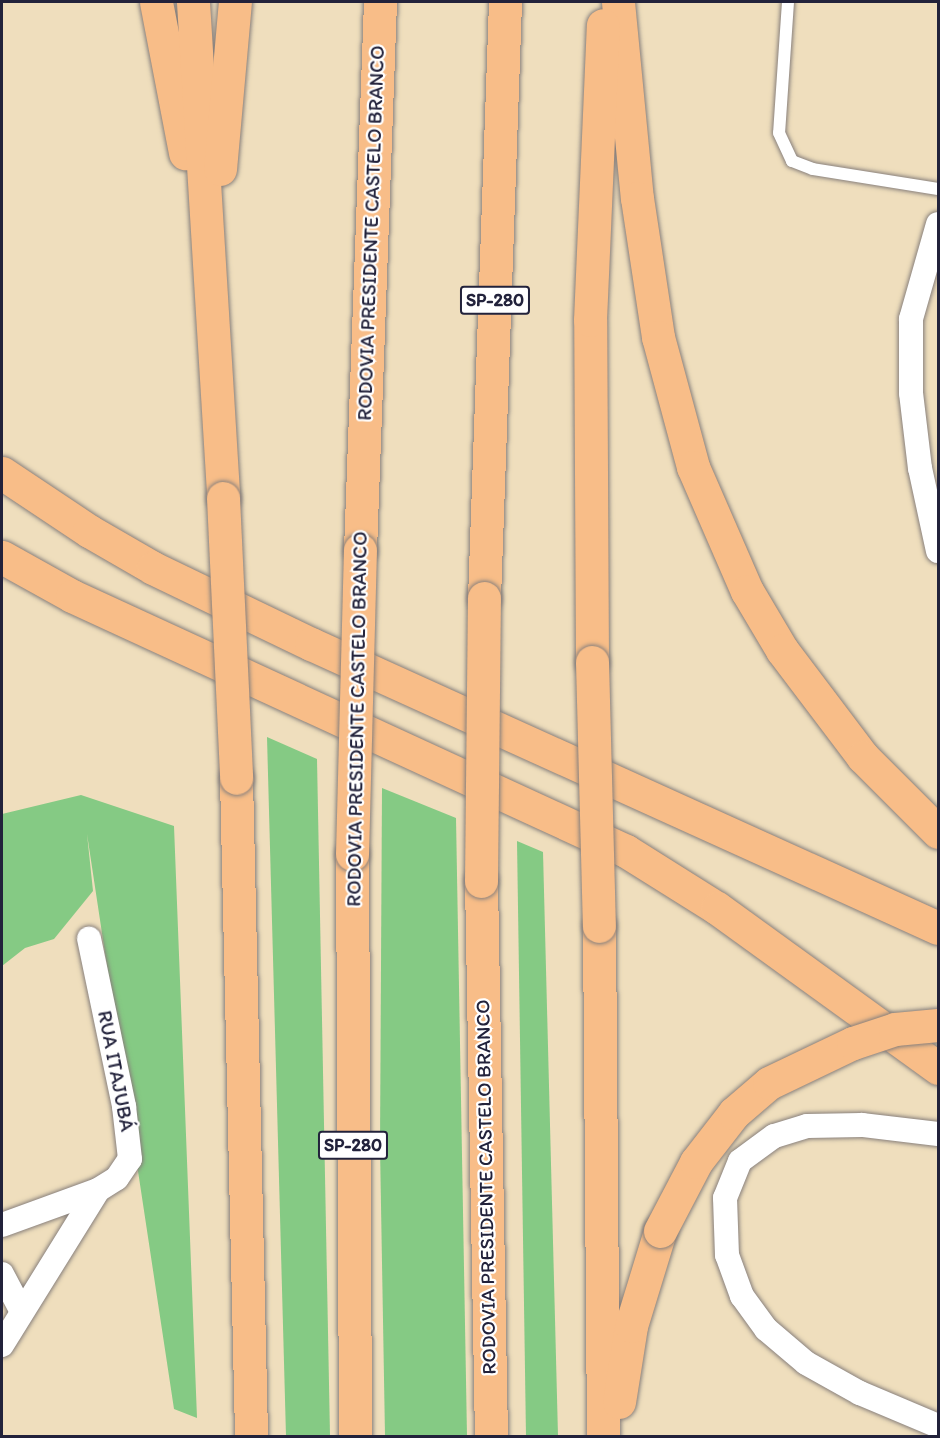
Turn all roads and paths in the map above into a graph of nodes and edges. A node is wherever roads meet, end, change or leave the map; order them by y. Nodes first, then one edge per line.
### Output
1 (156, 2) edge
2 (193, 2) edge
3 (235, 2) edge
4 (380, 2) edge
5 (505, 2) edge
6 (604, 2) edge
7 (618, 2) edge
8 (788, 2) edge
9 (939, 189) edge
10 (939, 224) edge
11 (210, 285) junction
12 (2, 473) edge
13 (939, 551) edge
14 (2, 557) edge
15 (939, 832) edge
16 (939, 928) edge
17 (90, 939) dead end
18 (939, 1024) edge
19 (939, 1068) edge
20 (939, 1134) edge
21 (98, 1190) junction
22 (2, 1225) edge
23 (2, 1274) edge
24 (21, 1311) junction
25 (2, 1345) edge
26 (939, 1426) edge
27 (252, 1429) edge
28 (355, 1437) edge
29 (491, 1437) edge
30 (603, 1437) edge
31 (616, 1437) edge

1 - 11 highway
2 - 11 highway
3 - 11 highway
4 - 28 highway, RODOVIA PRESIDENTE CASTELO BRANCO / SP-280, bridge
5 - 29 highway, RODOVIA PRESIDENTE CASTELO BRANCO / SP-280, bridge
6 - 30 highway, bridge
7 - 15 highway
8 - 9 lane
10 - 13 street
11 - 27 highway, bridge
12 - 16 highway
14 - 19 highway
17 - 21 street, RUA ITAJUBÁ
18 - 31 highway, bridge
20 - 26 street
21 - 22 street
21 - 24 street
23 - 24 street
24 - 25 street

